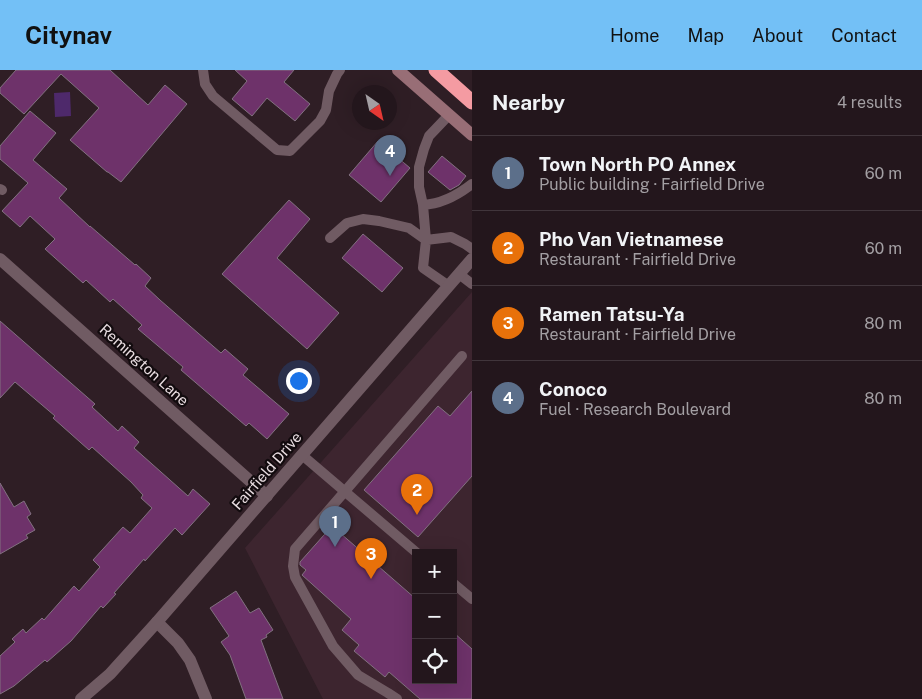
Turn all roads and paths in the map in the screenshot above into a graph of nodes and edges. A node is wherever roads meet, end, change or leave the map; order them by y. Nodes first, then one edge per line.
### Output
1 (203, 70) edge
2 (340, 70) edge
3 (398, 70) edge
4 (436, 70) edge
5 (472, 102) edge
6 (449, 115) junction
7 (472, 135) edge
8 (472, 184) edge
9 (423, 205) junction
10 (330, 238) dead end
11 (426, 240) junction
12 (472, 249) edge
13 (0, 259) edge
14 (472, 259) edge
15 (459, 274) junction
16 (472, 284) edge
17 (449, 286) junction
18 (462, 356) dead end
19 (302, 456) junction
20 (345, 492) junction
21 (267, 496) junction
22 (412, 549) edge
23 (457, 586) edge
24 (472, 599) edge
25 (157, 622) junction
26 (81, 699) edge
27 (206, 699) edge
28 (397, 699) edge

1 - 2 lane
3 - 6 main road
4 - 5 highway
6 - 7 main road
6 - 9 lane
8 - 9 lane
9 - 11 lane
10 - 11 lane
11 - 12 lane
11 - 17 lane
13 - 21 street, Remington Lane
14 - 15 street, Fairfield Drive
15 - 16 lane
15 - 17 street, Fairfield Drive
17 - 19 street, Fairfield Drive
18 - 20 lane
19 - 20 lane
19 - 21 street, Fairfield Drive
20 - 22 lane
20 - 28 lane
21 - 25 street, Fairfield Drive
23 - 24 lane
25 - 26 street, Fairfield Drive
25 - 27 street

